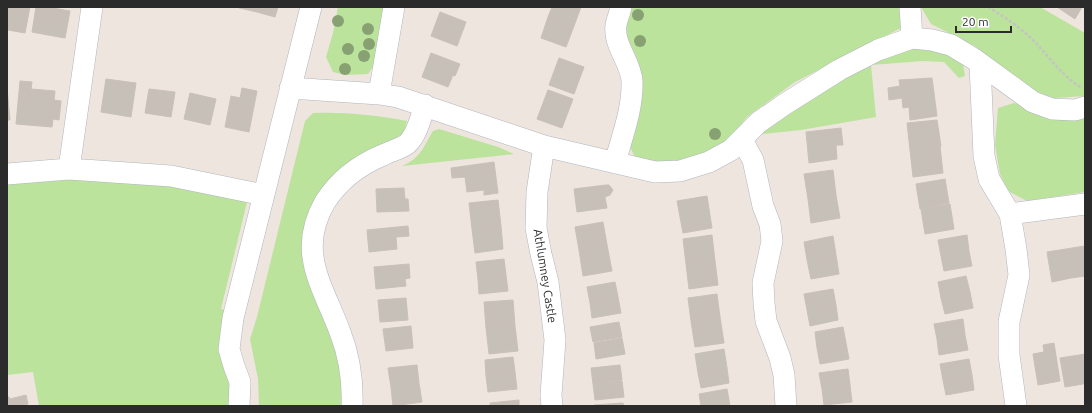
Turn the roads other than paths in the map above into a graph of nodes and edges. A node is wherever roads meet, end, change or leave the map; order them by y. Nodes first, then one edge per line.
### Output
1 (92, 7) edge
2 (311, 7) edge
3 (394, 7) edge
4 (621, 7) edge
5 (910, 7) edge
6 (912, 38) junction
7 (980, 64) junction
8 (290, 88) junction
9 (379, 94) junction
10 (425, 105) junction
11 (1085, 107) edge
12 (742, 140) junction
13 (544, 146) junction
14 (615, 163) junction
15 (69, 169) junction
16 (7, 174) edge
17 (264, 195) junction
18 (1085, 204) edge
19 (1010, 214) junction
20 (240, 406) edge
21 (352, 406) edge
22 (552, 406) edge
23 (786, 406) edge
24 (1016, 406) edge

1 - 15 street
2 - 8 street
3 - 9 street
4 - 14 street
5 - 6 street
6 - 7 street
6 - 12 street
7 - 11 street
7 - 19 street
8 - 9 street
8 - 17 street
9 - 10 street
10 - 13 street
10 - 21 street
12 - 14 street
12 - 23 street
13 - 14 street
13 - 22 street, Athlumney Castle
15 - 16 street
15 - 17 street
17 - 20 street
18 - 19 street
19 - 24 street

